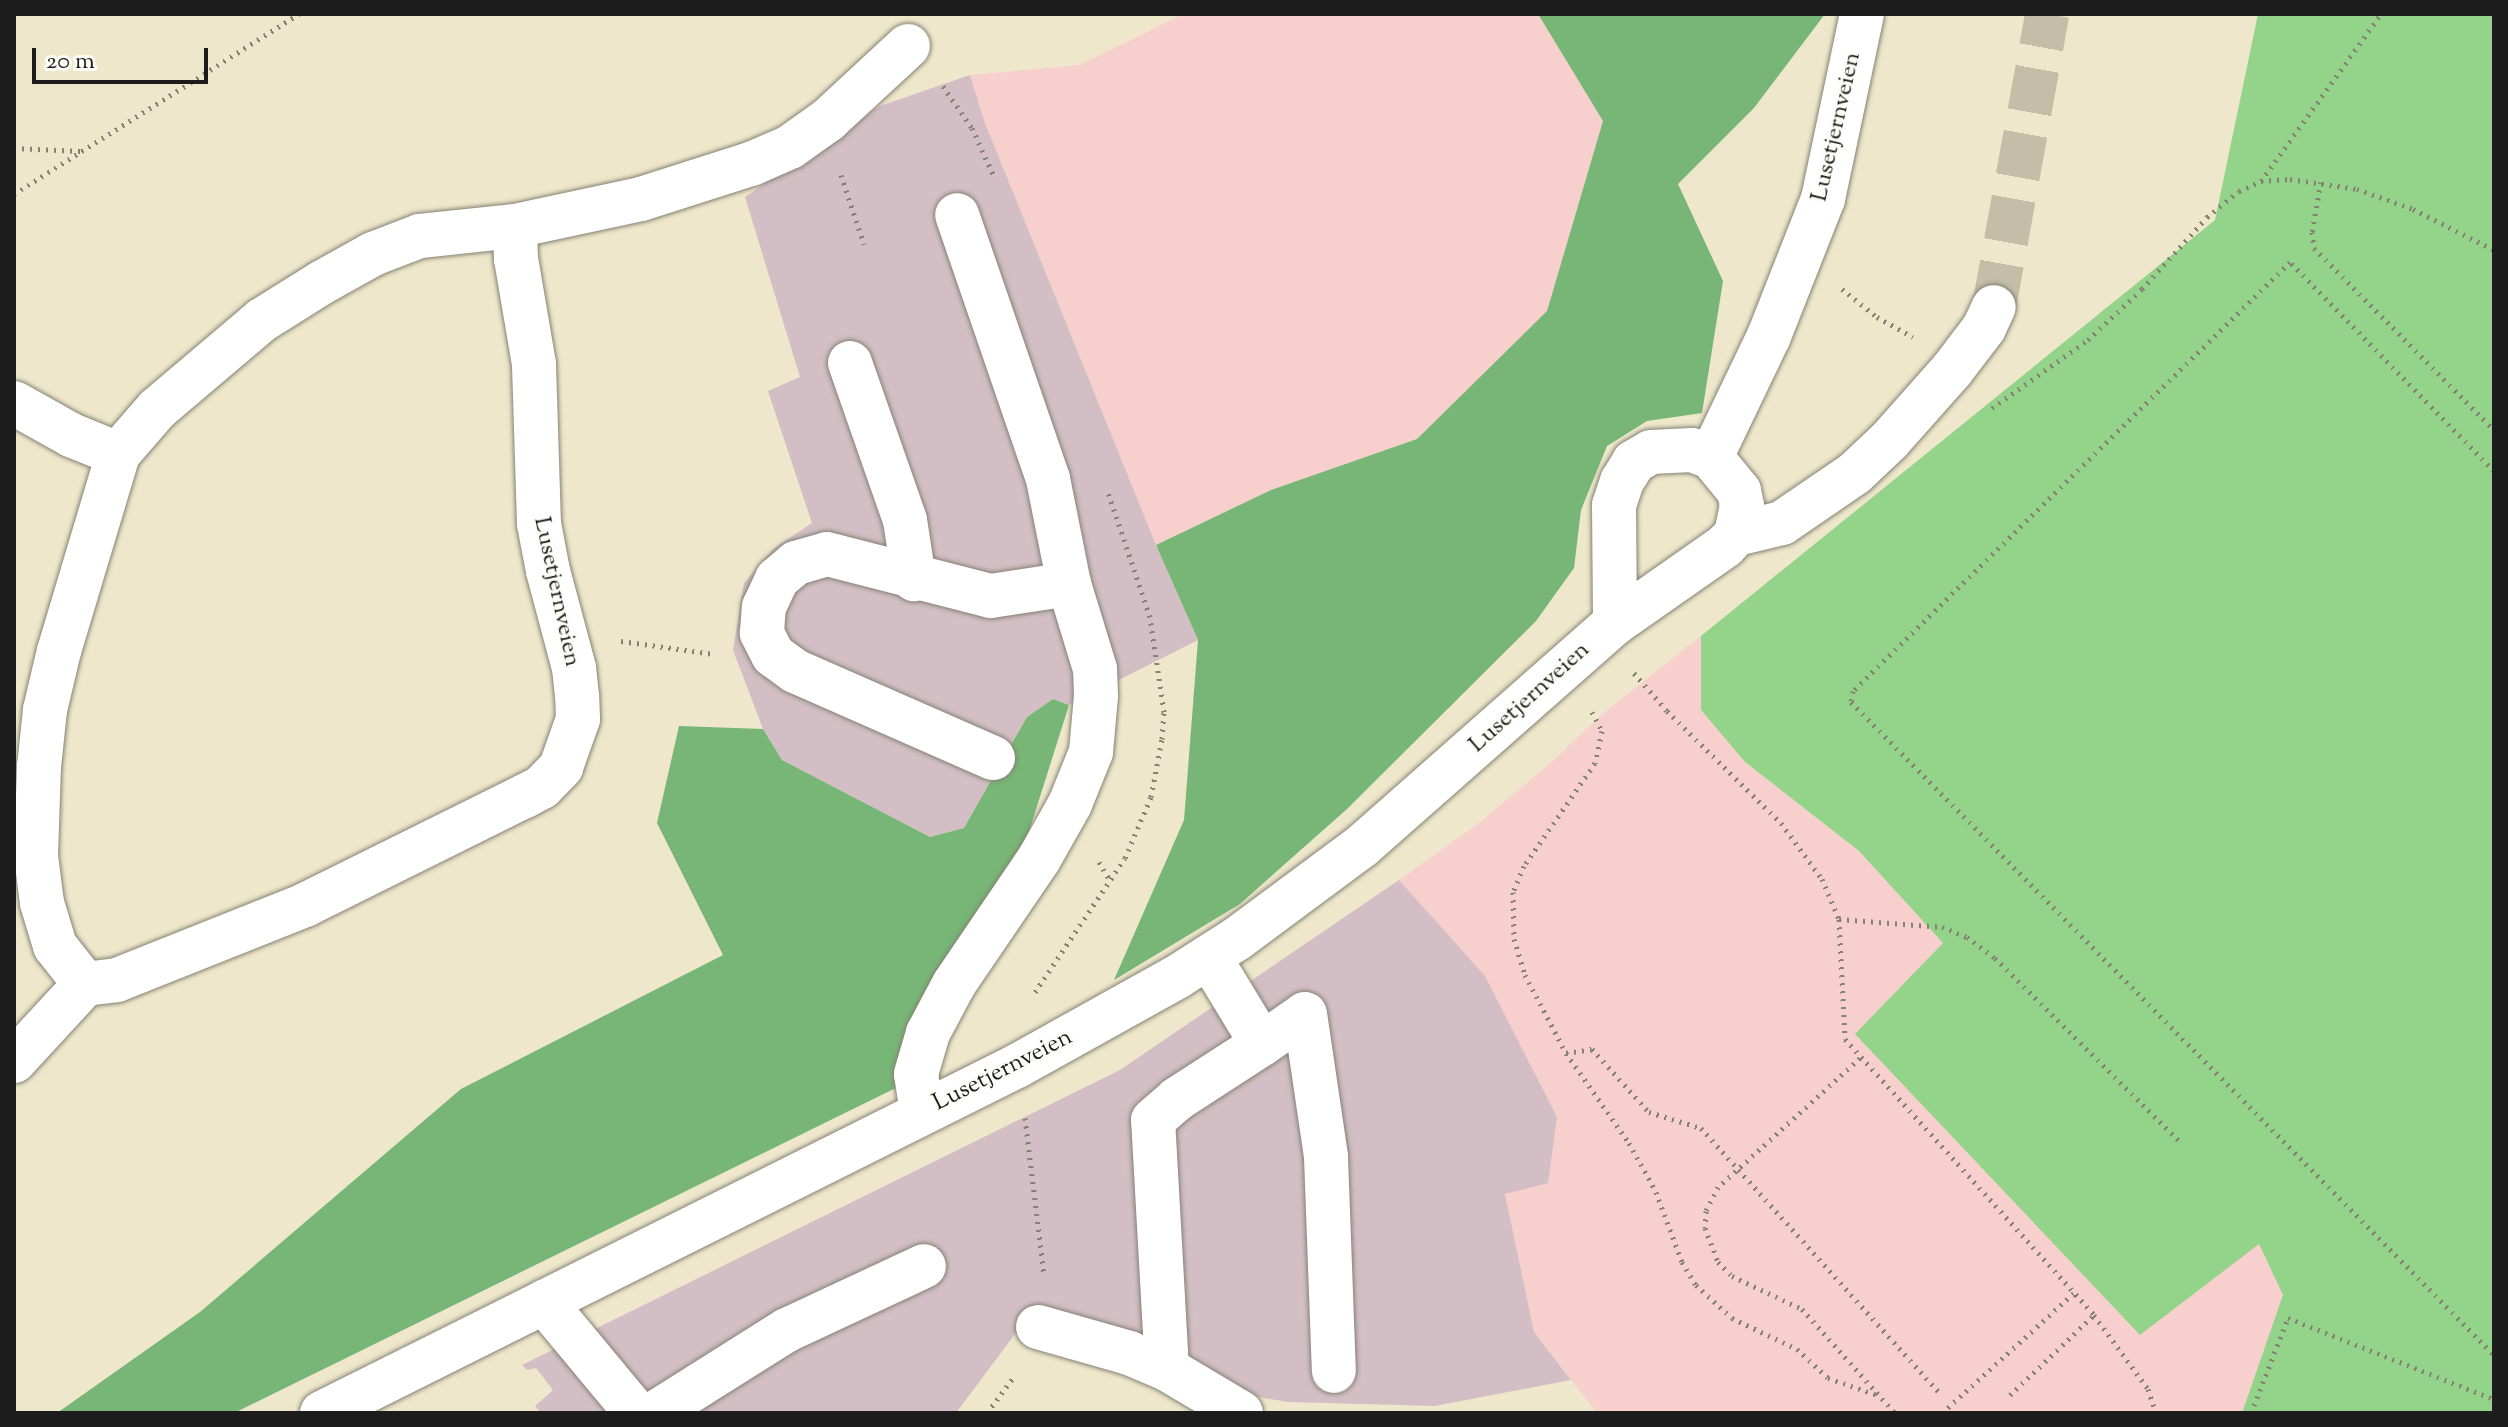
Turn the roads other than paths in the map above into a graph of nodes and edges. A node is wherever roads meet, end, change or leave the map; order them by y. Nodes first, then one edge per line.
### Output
1 (1862, 14) edge
2 (908, 46) dead end
3 (957, 215) dead end
4 (515, 226) junction
5 (1994, 307) tunnel mouth
6 (850, 363) dead end
7 (14, 403) edge
8 (118, 454) junction
9 (1711, 457) junction
10 (1736, 534) junction
11 (914, 579) junction
12 (1069, 584) junction
13 (1615, 623) junction
14 (993, 758) dead end
15 (1209, 957) junction
16 (85, 984) junction
17 (1262, 1044) junction
18 (14, 1061) edge
19 (922, 1112) junction
20 (924, 1266) dead end
21 (544, 1302) junction
22 (1038, 1327) road end
23 (1167, 1369) junction
24 (1334, 1371) dead end
25 (322, 1413) edge
26 (636, 1413) edge
27 (655, 1413) edge
28 (1241, 1413) edge

1 - 9 street, Lusetjernveien
2 - 4 street
3 - 12 street
4 - 8 street
4 - 16 street, Lusetjernveien
5 - 10 street
6 - 11 street
7 - 8 street
8 - 16 street
9 - 10 street
9 - 13 street
10 - 13 street, Lusetjernveien
11 - 12 street
11 - 14 street
12 - 19 street
13 - 15 street, Lusetjernveien
15 - 17 street
15 - 19 street, Lusetjernveien
16 - 18 street
17 - 23 street
17 - 24 street
19 - 21 street, Lusetjernveien
20 - 27 street
21 - 25 street, Lusetjernveien
21 - 26 street
22 - 23 street
23 - 28 street

